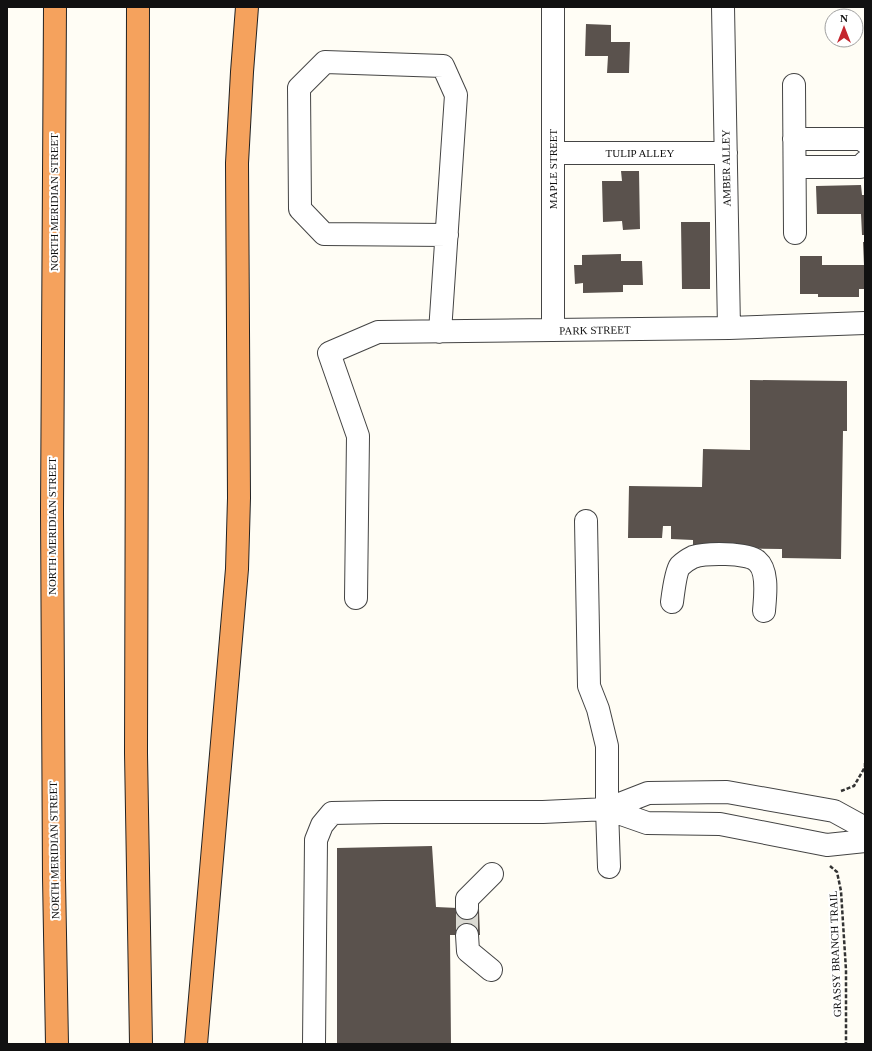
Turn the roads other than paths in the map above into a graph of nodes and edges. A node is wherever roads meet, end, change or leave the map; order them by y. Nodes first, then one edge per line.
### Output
1 (55, 7) edge
2 (138, 7) edge
3 (234, 7) edge
4 (248, 7) edge
5 (553, 7) edge
6 (723, 7) edge
7 (242, 72) junction
8 (794, 85) dead end
9 (794, 139) junction
10 (865, 142) edge
11 (553, 153) junction
12 (726, 153) junction
13 (865, 162) edge
14 (794, 167) junction
15 (795, 233) dead end
16 (447, 235) junction
17 (865, 323) edge
18 (729, 328) junction
19 (553, 330) junction
20 (440, 332) junction
21 (586, 521) dead end
22 (356, 598) dead end
23 (672, 602) dead end
24 (764, 611) dead end
25 (607, 809) junction
26 (865, 828) edge
27 (865, 841) edge
28 (609, 867) dead end
29 (492, 874) dead end
30 (467, 908) tunnel mouth
31 (467, 935) tunnel mouth
32 (491, 970) dead end
33 (57, 1044) edge
34 (141, 1044) edge
35 (196, 1044) edge
36 (314, 1044) edge

1 - 33 highway, NORTH MERIDIAN STREET
2 - 34 highway
3 - 7 highway
4 - 7 highway
5 - 11 street, MAPLE STREET
6 - 12 street, AMBER ALLEY
7 - 35 highway
8 - 9 street
9 - 10 street
9 - 14 street
11 - 12 street, TULIP ALLEY
11 - 19 street, MAPLE STREET
12 - 18 street, AMBER ALLEY
13 - 14 street
14 - 15 street
16 - 16 street
16 - 20 street
17 - 18 street, PARK STREET
18 - 19 street, PARK STREET
19 - 20 street, PARK STREET
20 - 22 street, PARK STREET
21 - 25 street
23 - 24 street
25 - 26 street
25 - 27 street
25 - 28 street
25 - 36 street
29 - 30 street
31 - 32 street

